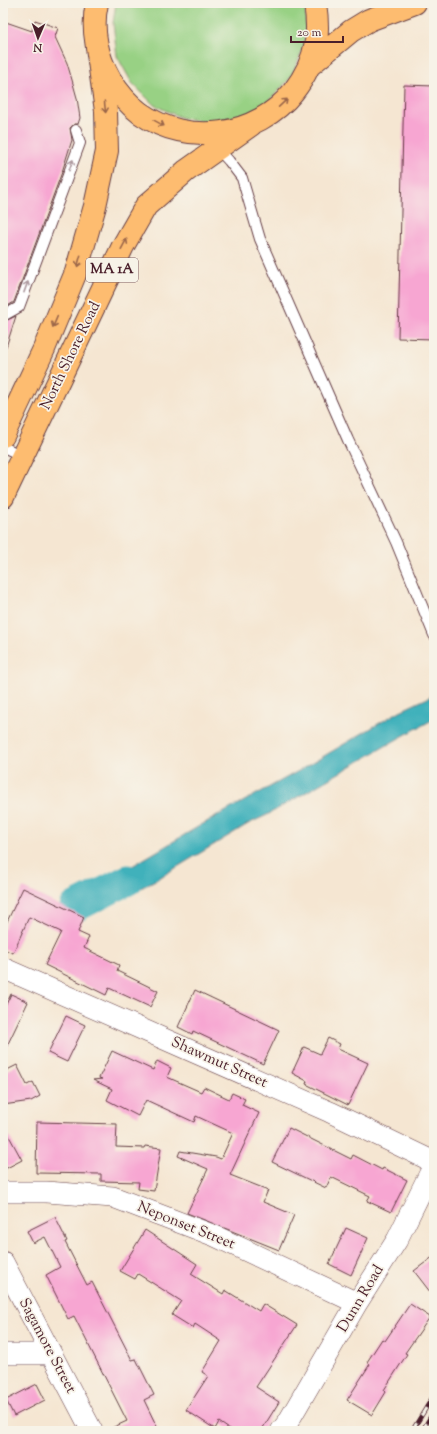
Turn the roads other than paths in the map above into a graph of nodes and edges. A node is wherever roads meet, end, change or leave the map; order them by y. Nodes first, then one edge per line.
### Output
1 (97, 3) edge
2 (315, 3) edge
3 (415, 3) edge
4 (96, 40) junction
5 (310, 65) junction
6 (251, 125) junction
7 (76, 130) dead end
8 (217, 148) junction
9 (3, 316) edge
10 (3, 436) edge
11 (3, 447) edge
12 (23, 456) junction
13 (3, 497) edge
14 (434, 635) edge
15 (3, 968) edge
16 (434, 1163) edge
17 (3, 1192) edge
18 (3, 1262) edge
19 (357, 1303) junction
20 (3, 1354) edge
21 (51, 1354) junction
22 (92, 1431) edge
23 (281, 1431) edge

1 - 4 highway, MA 1A
2 - 5 highway
3 - 5 highway, MA 1A
4 -> 6 highway
4 -> 10 highway, North Shore Road / MA 1A
6 -> 5 highway, MA 1A
6 - 8 highway, North Shore Road / MA 1A
9 -> 7 lane
12 -> 8 highway, North Shore Road / MA 1A
8 - 14 lane
11 - 12 lane
12 - 13 highway, North Shore Road / MA 1A
15 - 16 street, Shawmut Street
16 - 19 street, Dunn Road
17 - 19 street, Neponset Street
18 - 21 street, Sagamore Street
19 - 23 street, Dunn Road
20 - 21 street
21 - 22 street, Sagamore Street

